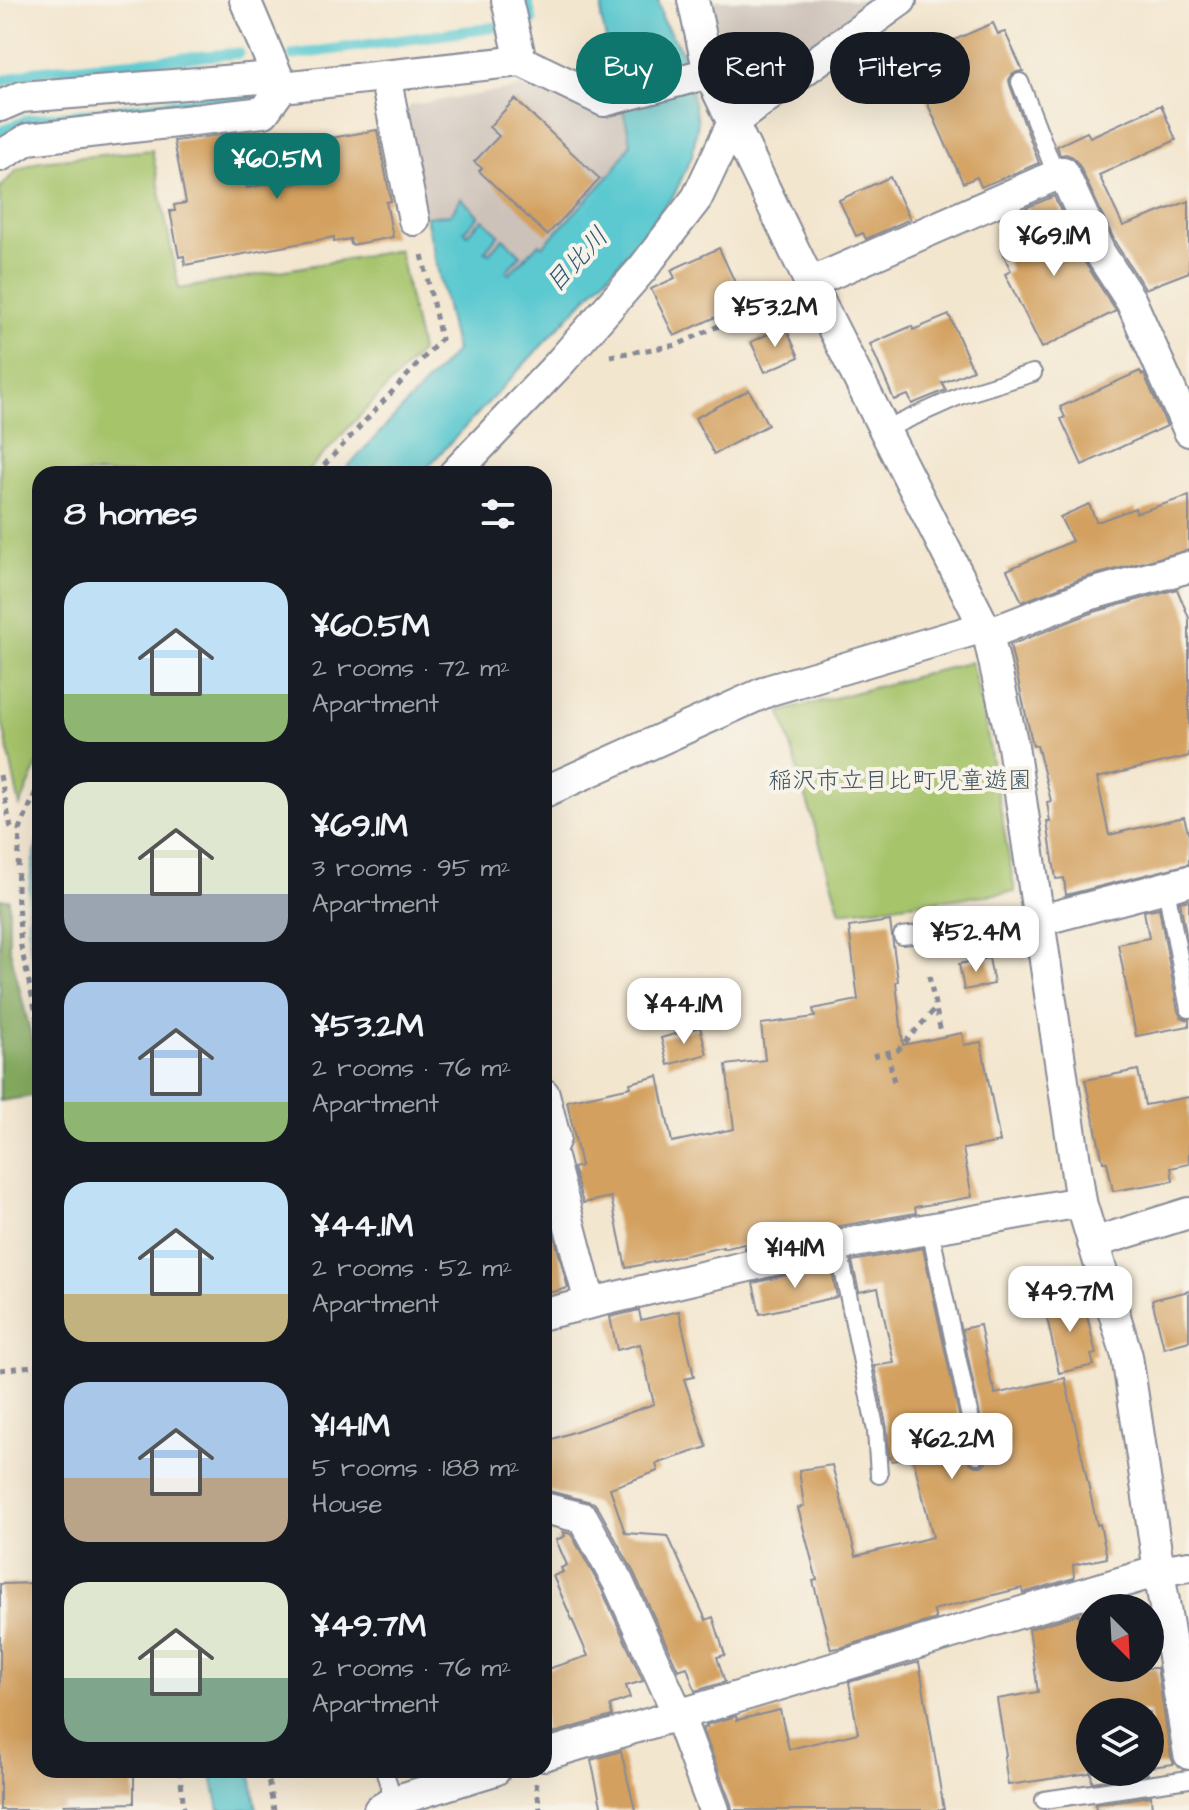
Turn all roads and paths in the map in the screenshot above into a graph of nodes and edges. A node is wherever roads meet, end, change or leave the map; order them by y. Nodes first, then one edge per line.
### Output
1 (245, 0) edge
2 (507, 0) edge
3 (693, 0) edge
4 (901, 0) edge
5 (698, 38) edge
6 (521, 61) junction
7 (385, 76) junction
8 (698, 76) edge
9 (1020, 82) dead end
10 (282, 87) junction
11 (722, 104) edge
12 (0, 106) edge
13 (733, 122) junction
14 (0, 156) edge
15 (1056, 175) junction
16 (414, 220) joint
17 (810, 283) junction
18 (558, 365) junction
19 (1033, 373) dead end
20 (884, 430) junction
21 (1189, 431) edge
22 (323, 466) edge
23 (462, 466) edge
24 (1187, 574) edge
25 (986, 630) junction
26 (0, 775) edge
27 (552, 788) edge
28 (32, 801) edge
29 (20, 830) junction
30 (1177, 884) edge
31 (1041, 920) junction
32 (902, 936) dead end
33 (929, 976) dead end
34 (32, 996) edge
35 (935, 1009) junction
36 (1189, 1009) edge
37 (941, 1033) dead end
38 (888, 1052) junction
39 (873, 1056) dead end
40 (894, 1083) dead end
41 (552, 1126) edge
42 (552, 1145) edge
43 (552, 1158) edge
44 (1081, 1202) junction
45 (1189, 1213) edge
46 (930, 1229) junction
47 (1093, 1243) junction
48 (838, 1245) junction
49 (590, 1303) junction
50 (552, 1312) edge
51 (32, 1366) edge
52 (0, 1370) edge
53 (978, 1455) dead end
54 (879, 1475) dead end
55 (552, 1510) edge
56 (1189, 1566) edge
57 (1159, 1571) junction
58 (678, 1714) junction
59 (552, 1753) edge
60 (1189, 1754) edge
61 (181, 1778) edge
62 (268, 1778) edge
63 (385, 1778) edge
64 (471, 1778) edge
65 (535, 1778) edge
66 (1189, 1779) edge
67 (1044, 1800) dead end
68 (387, 1806) edge
69 (184, 1810) edge
70 (274, 1810) edge
71 (540, 1810) edge
72 (714, 1810) edge

1 - 10 street
2 - 6 street
3 - 5 street
4 - 13 street
6 - 7 street
6 - 8 street
7 - 10 street
7 - 16 street
9 - 15 lane
10 - 12 street
10 - 14 street
11 - 13 street
13 - 17 street
13 - 18 street
15 - 17 street
15 - 21 street
16 - 22 path
17 - 18 path
17 - 20 street
18 - 23 street
19 - 20 lane
20 - 25 street
24 - 25 street
25 - 27 street
25 - 31 street
26 - 29 path
28 - 29 path
29 - 34 path
30 - 31 street
30 - 36 lane
31 - 32 lane
31 - 44 street
33 - 35 path
35 - 37 path
35 - 38 path
38 - 39 path
38 - 40 path
41 - 42 street
43 - 49 street
44 - 46 street
44 - 47 street
45 - 47 street
46 - 48 street
46 - 53 lane
47 - 57 street
48 - 49 street
48 - 54 lane
49 - 50 street
51 - 52 path
55 - 58 street
56 - 57 street
57 - 58 street
57 - 60 street
58 - 59 street
58 - 72 street
61 - 69 path
62 - 70 path
63 - 68 lane
64 - 68 street
65 - 71 path
66 - 67 lane

